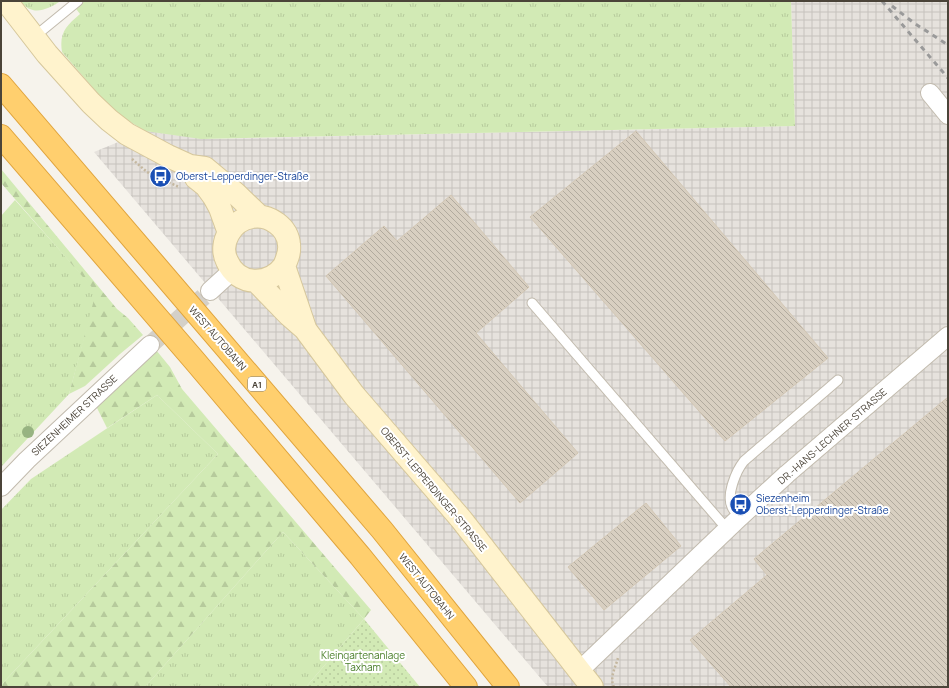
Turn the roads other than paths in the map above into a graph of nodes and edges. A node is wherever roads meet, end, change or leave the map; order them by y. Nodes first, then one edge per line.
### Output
1 (6, 1) edge
2 (78, 1) edge
3 (34, 37) junction
4 (1, 85) edge
5 (930, 93) dead end
6 (948, 115) edge
7 (1, 136) edge
8 (190, 166) junction
9 (259, 216) junction
10 (229, 233) junction
11 (284, 266) junction
12 (233, 270) junction
13 (256, 281) junction
14 (210, 291) tunnel mouth
15 (532, 303) dead end
16 (305, 329) junction
17 (948, 336) edge
18 (150, 345) tunnel mouth
19 (838, 380) dead end
20 (1, 488) edge
21 (734, 523) junction
22 (585, 679) edge
23 (466, 687) edge
24 (508, 687) edge

1 - 3 street
2 - 3 lane
3 - 8 street
4 - 24 highway, WEST AUTOBAHN / A1
5 - 6 street
7 - 23 highway
8 - 9 street
8 - 10 street
9 - 10 street
9 - 11 street
10 - 12 street
11 - 13 street
11 - 16 street, OBERST-LEPPERDINGER-STRASSE
12 - 13 street, OBERST-LEPPERDINGER-STRASSE
12 - 14 street
13 - 16 street, OBERST-LEPPERDINGER-STRASSE
15 - 21 lane
16 - 22 street, OBERST-LEPPERDINGER-STRASSE
17 - 21 street, DR.-HANS-LECHNER-STRASSE
18 - 20 street, SIEZENHEIMER STRASSE
19 - 21 lane
21 - 22 street, DR.-HANS-LECHNER-STRASSE

